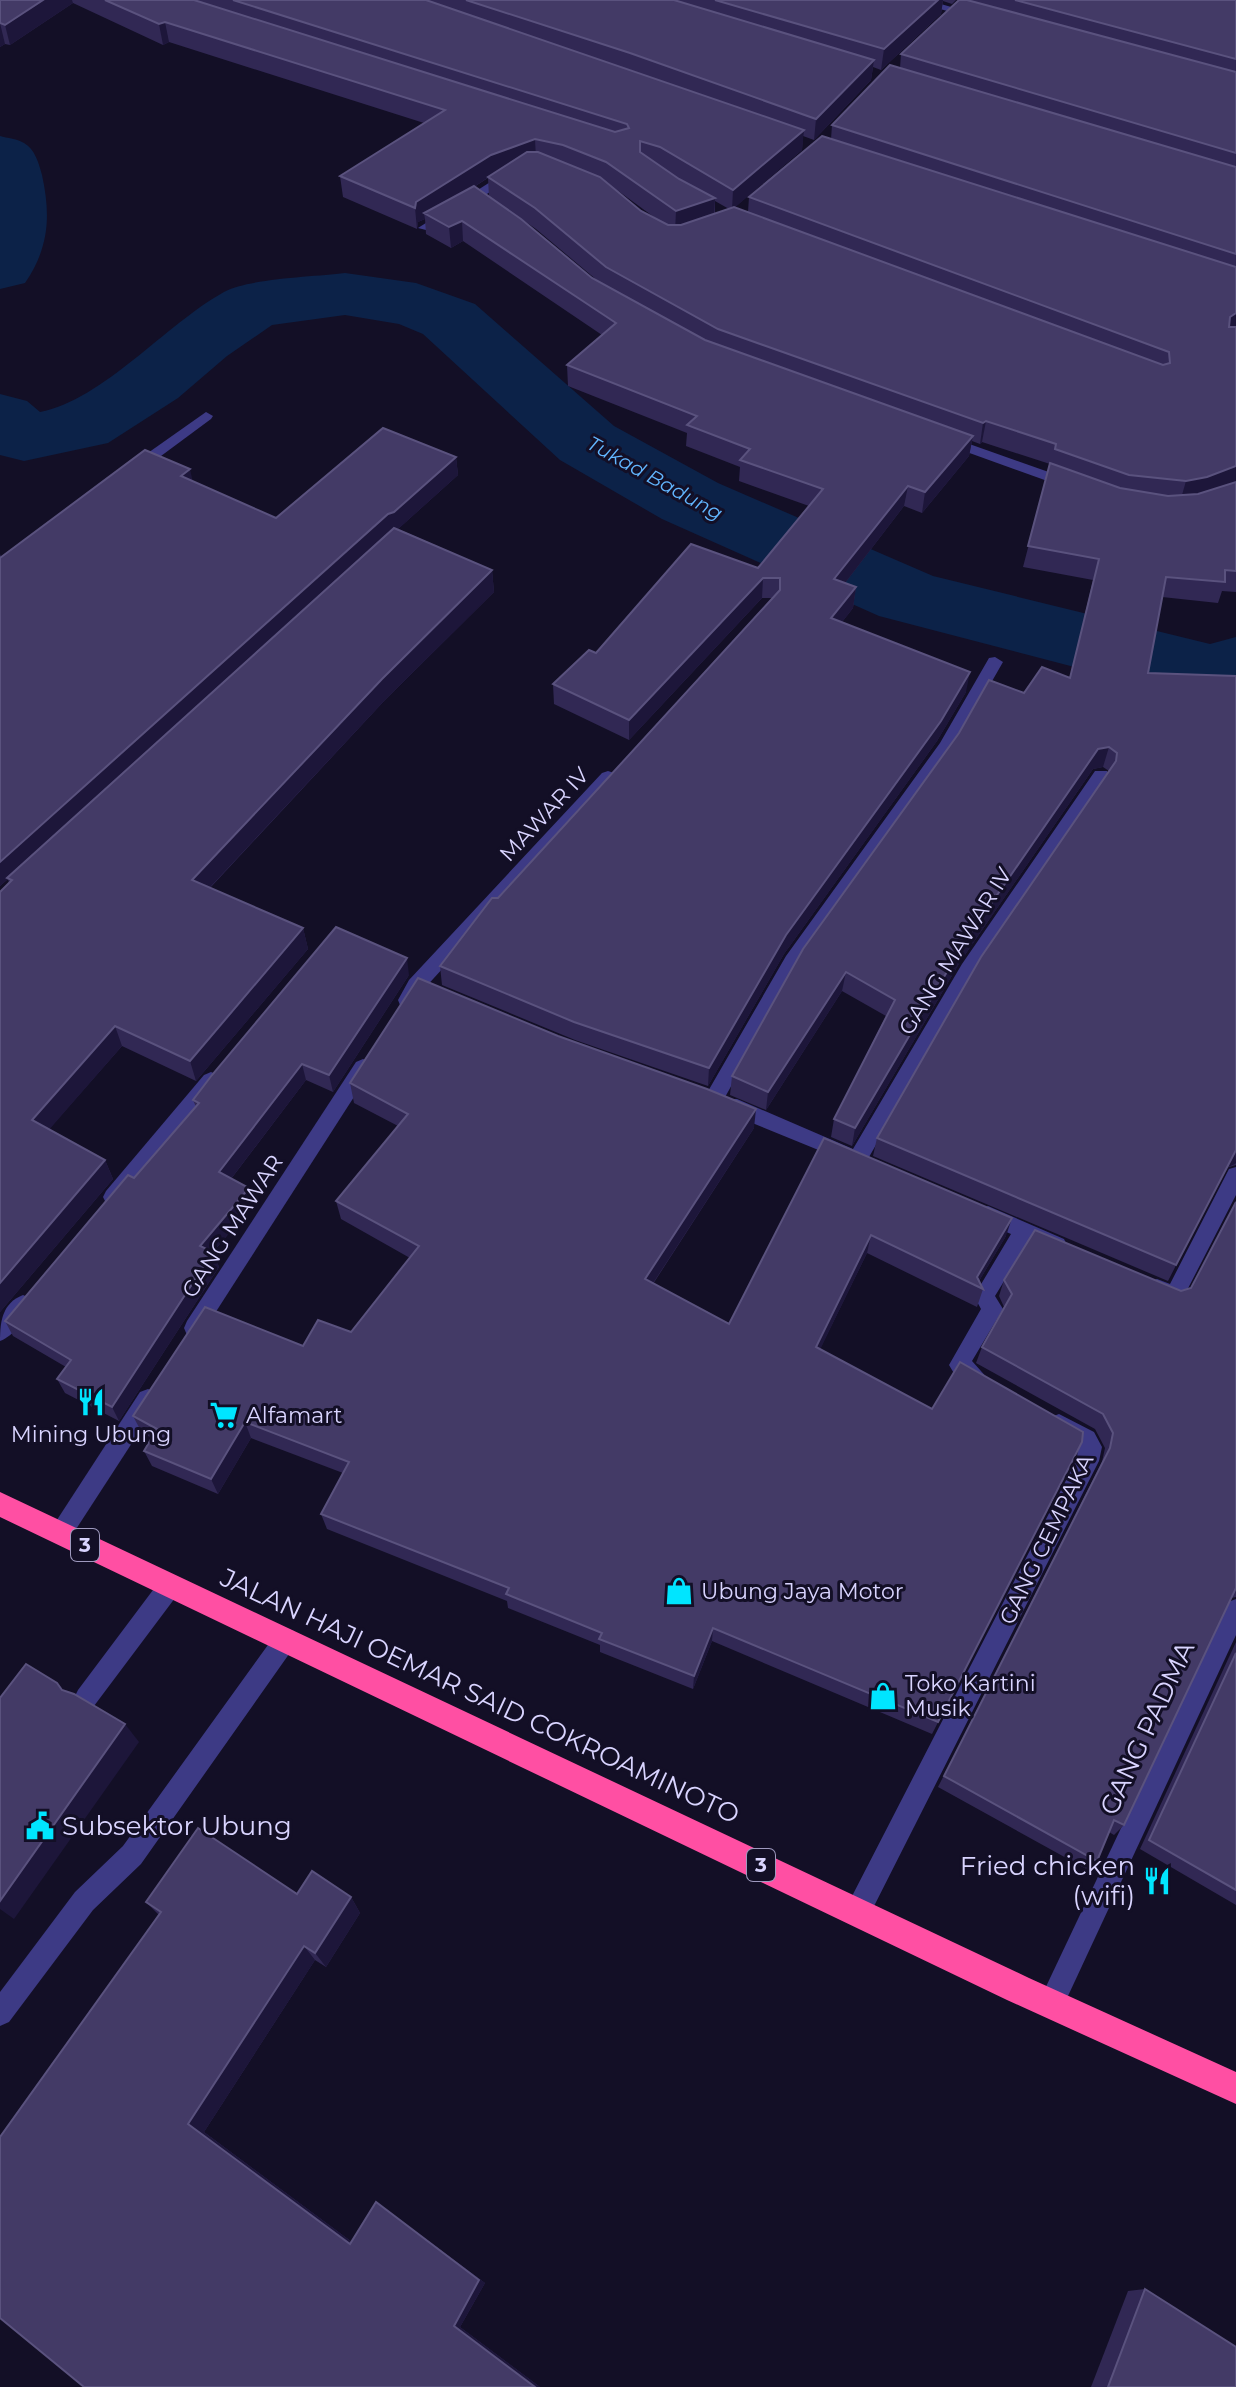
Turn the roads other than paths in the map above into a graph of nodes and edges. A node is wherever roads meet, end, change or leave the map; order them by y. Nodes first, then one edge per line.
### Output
1 (913, 0) edge
2 (967, 0) edge
3 (950, 15) junction
4 (985, 19) edge
5 (524, 167) edge
6 (425, 228) edge
7 (206, 416) dead end
8 (930, 434) edge
9 (122, 478) edge
10 (1091, 492) edge
11 (995, 662) dead end
12 (626, 759) edge
13 (1101, 775) edge
14 (399, 1012) edge
15 (373, 1052) edge
16 (220, 1069) edge
17 (1236, 1175) edge
18 (969, 1206) edge
19 (100, 1212) edge
20 (1024, 1231) junction
21 (1079, 1254) edge
22 (1133, 1278) edge
23 (40, 1284) edge
24 (0, 1332) edge
25 (182, 1346) edge
26 (156, 1386) edge
27 (992, 1388) edge
28 (1046, 1417) edge
29 (0, 1504) edge
30 (61, 1533) junction
31 (170, 1586) junction
32 (1236, 1610) edge
33 (286, 1639) junction
34 (86, 1698) edge
35 (858, 1911) junction
36 (1052, 2002) junction
37 (0, 2013) edge
38 (1236, 2088) edge

1 - 3 street
2 - 3 street
3 - 4 street
5 - 6 street
7 - 9 street
8 - 10 street
11 - 13 street, GANG MAWAR IV
12 - 14 street, MAWAR IV
15 - 25 street, GANG MAWAR
16 - 19 street
17 - 22 street
18 - 20 street
20 - 21 street
20 - 27 street
23 - 24 street
26 - 30 street
28 - 35 street, GANG CEMPAKA
29 - 30 highway, JALAN HAJI OEMAR SAID COKROAMINOTO / 3
30 - 31 highway, JALAN HAJI OEMAR SAID COKROAMINOTO / 3
31 - 33 highway, JALAN HAJI OEMAR SAID COKROAMINOTO / 3
31 - 34 street
32 - 36 street, GANG PADMA
33 - 35 highway, JALAN HAJI OEMAR SAID COKROAMINOTO / 3
33 - 37 street
35 - 36 highway, JALAN HAJI OEMAR SAID COKROAMINOTO / 3
36 - 38 highway, JALAN HAJI OEMAR SAID COKROAMINOTO / 3

